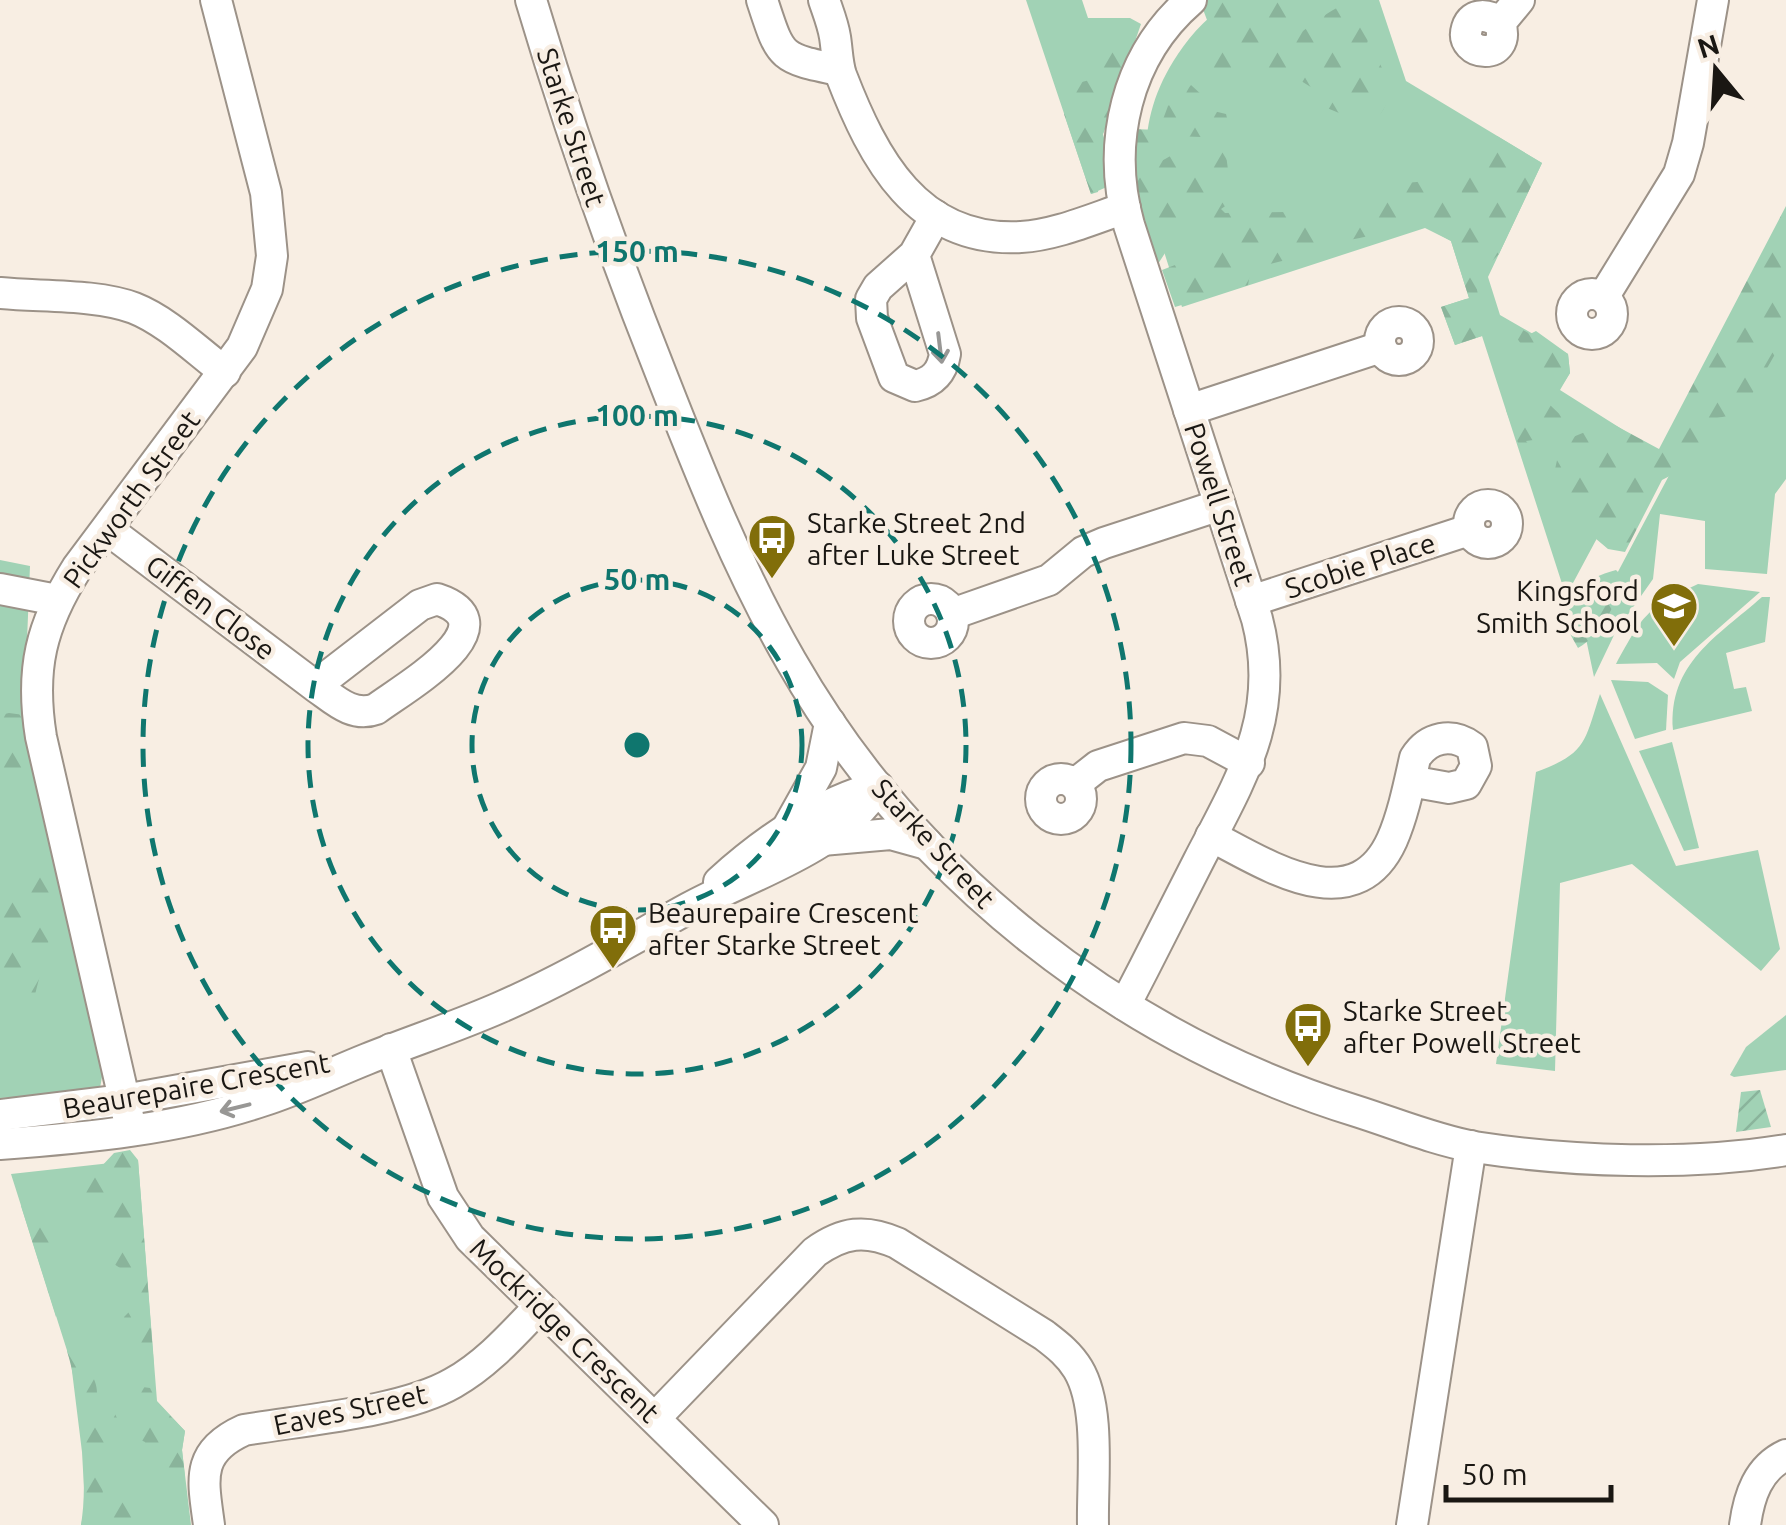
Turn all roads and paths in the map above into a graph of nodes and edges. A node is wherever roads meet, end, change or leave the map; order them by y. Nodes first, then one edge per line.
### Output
1 (216, 0) edge
2 (532, 0) edge
3 (762, 0) edge
4 (824, 0) edge
5 (1191, 0) edge
6 (1713, 0) edge
7 (839, 70) junction
8 (1125, 208) junction
9 (936, 216) junction
10 (914, 255) dead end
11 (0, 293) edge
12 (1604, 296) dead end
13 (1381, 348) dead end
14 (224, 372) junction
15 (1190, 410) junction
16 (1220, 505) junction
17 (107, 529) junction
18 (1470, 530) dead end
19 (0, 588) edge
20 (57, 600) junction
21 (1252, 600) junction
22 (952, 614) dead end
23 (315, 686) junction
24 (830, 724) junction
25 (1249, 763) junction
26 (1410, 781) dead end
27 (1075, 784) dead end
28 (878, 786) junction
29 (784, 834) junction
30 (1212, 836) junction
31 (820, 840) junction
32 (927, 844) junction
33 (693, 906) junction
34 (1125, 1005) junction
35 (392, 1049) junction
36 (128, 1114) junction
37 (7, 1129) edge
38 (1470, 1146) junction
39 (1786, 1150) edge
40 (539, 1306) junction
41 (654, 1418) junction
42 (1786, 1455) edge
43 (209, 1525) edge
44 (763, 1525) edge
45 (1092, 1525) edge
46 (1412, 1525) edge
47 (1745, 1525) edge

1 - 14 street, Pickworth Street
2 - 24 street, Starke Street
3 - 7 street
4 - 7 street
5 - 8 street, Powell Street
6 - 12 street
7 - 9 street
8 - 9 street
8 - 15 street, Powell Street
9 - 10 street
11 - 14 street
13 - 15 street
14 - 17 street, Pickworth Street
15 - 16 street, Powell Street
16 - 21 street, Powell Street
16 - 22 street
17 - 20 street, Pickworth Street
17 - 23 street, Giffen Close
18 - 21 street, Scobie Place
19 - 20 street
20 - 36 street, Pickworth Street
21 - 25 street, Powell Street
23 - 23 street, Giffen Close
24 - 28 street, Starke Street
24 - 29 street
25 - 27 street
25 - 30 street, Powell Street
26 - 30 street
28 - 29 street, Beaurepaire Crescent
28 - 31 street, Beaurepaire Crescent
28 - 32 street, Starke Street
29 - 33 street, Beaurepaire Crescent
30 - 34 street, Powell Street
31 - 32 street
31 - 33 street, Beaurepaire Crescent
32 - 34 street, Starke Street
33 - 35 street, Beaurepaire Crescent
34 - 38 street, Starke Street
35 - 36 street, Beaurepaire Crescent
35 - 40 street, Mockridge Crescent
36 - 37 street, Beaurepaire Crescent
38 - 39 street, Starke Street
38 - 46 street
40 - 41 street, Mockridge Crescent
40 - 43 street, Eaves Street
41 - 44 street, Mockridge Crescent
41 - 45 street
42 - 47 street

